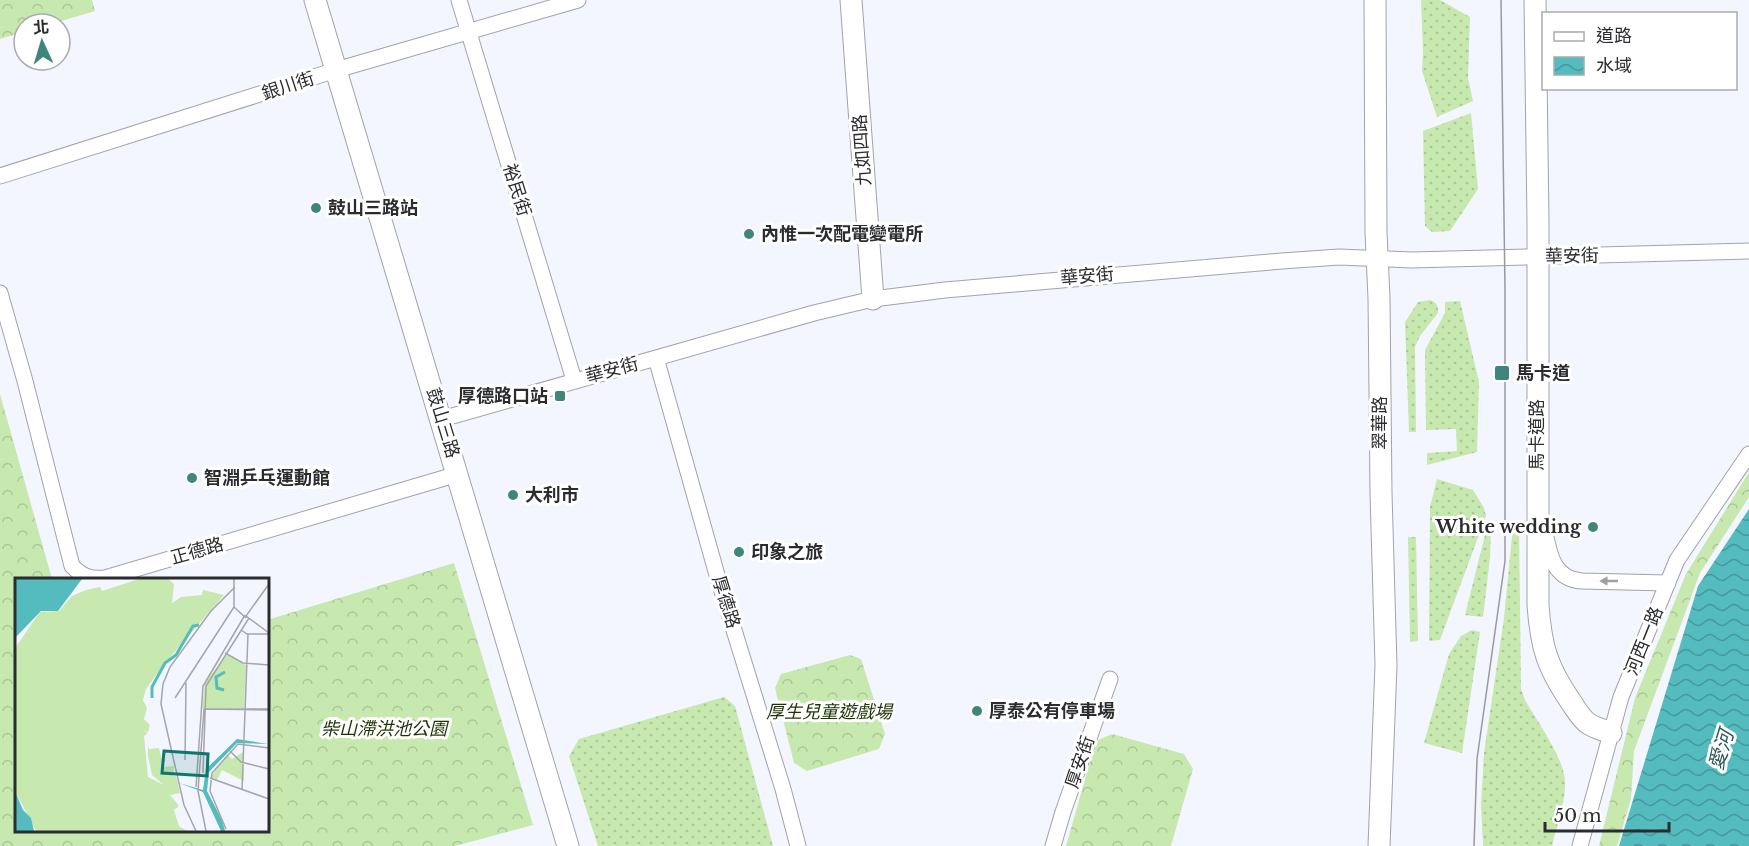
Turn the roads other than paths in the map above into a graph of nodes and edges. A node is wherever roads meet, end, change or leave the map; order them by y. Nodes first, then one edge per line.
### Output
1 (315, 0) edge
2 (459, 0) edge
3 (578, 0) edge
4 (851, 0) edge
5 (1375, 0) edge
6 (1535, 0) edge
7 (468, 32) junction
8 (1540, 47) edge
9 (336, 70) junction
10 (0, 176) edge
11 (1749, 251) edge
12 (1538, 257) junction
13 (1378, 258) junction
14 (0, 293) edge
15 (873, 299) junction
16 (656, 358) junction
17 (574, 380) junction
18 (442, 419) junction
19 (1749, 454) edge
20 (458, 474) junction
21 (1537, 496) junction
22 (90, 578) edge
23 (105, 578) edge
24 (1668, 583) junction
25 (1110, 679) dead end
26 (1611, 733) junction
27 (568, 846) edge
28 (798, 846) edge
29 (1053, 846) edge
30 (1379, 846) edge
31 (1580, 846) edge

1 - 9 street, 鼓山三路
2 - 7 street, 裕民街
3 - 7 street, 銀川街
4 - 15 street, 九如四路
5 - 13 street, 翠華路
6 - 8 street, 馬卡道路
7 - 9 street, 銀川街
7 - 17 street, 裕民街
8 - 12 street, 馬卡道路
9 - 10 street, 銀川街
9 - 18 street, 鼓山三路
11 - 12 street, 華安街
12 - 13 street, 華安街
12 - 21 street, 馬卡道路
13 - 15 street, 華安街
13 - 30 street, 翠華路
14 - 22 street, 正德路
15 - 16 street, 華安街
16 - 17 street, 華安街
16 - 28 street, 厚德路
17 - 18 street, 華安街
18 - 20 street, 鼓山三路
19 - 24 street, 河西一路
20 - 23 street, 正德路
20 - 27 street, 鼓山三路
24 -> 21 street
21 - 26 street, 馬卡道路
24 - 26 street, 河西一路
25 - 29 street, 厚安街
26 - 31 street, 河西一路

